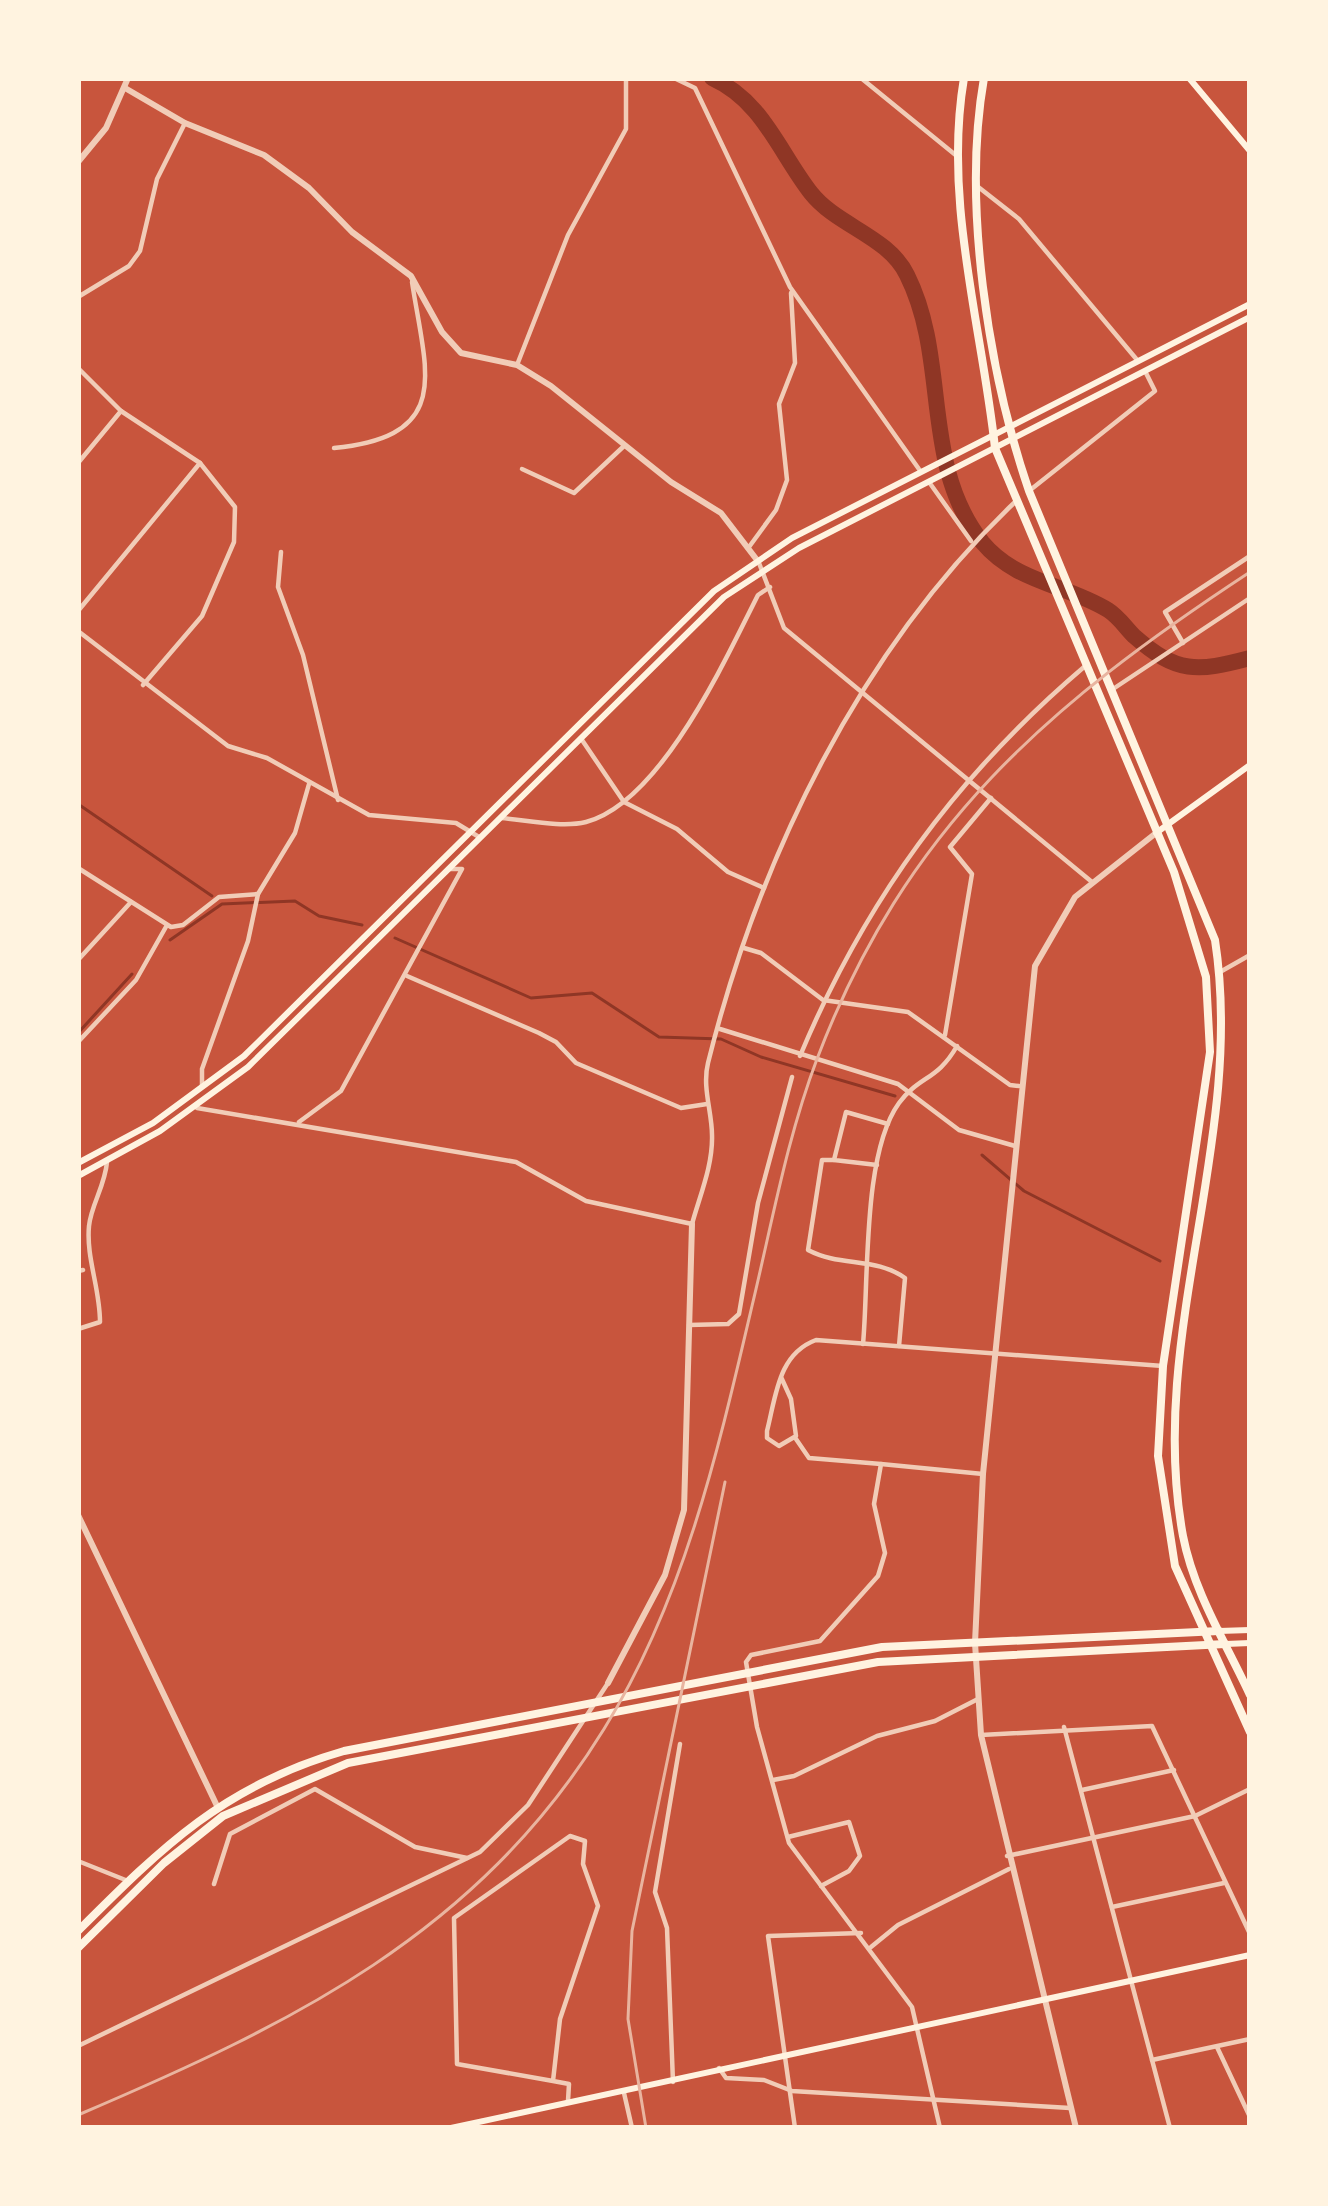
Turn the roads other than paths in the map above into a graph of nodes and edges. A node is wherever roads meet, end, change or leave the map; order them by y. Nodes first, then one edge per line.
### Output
1 (128, 78) edge
2 (626, 78) edge
3 (674, 78) edge
4 (861, 78) edge
5 (964, 78) edge
6 (984, 78) edge
7 (1189, 78) edge
8 (124, 88) junction
9 (185, 123) junction
10 (1250, 151) edge
11 (958, 157) junction
12 (78, 162) edge
13 (977, 186) junction
14 (411, 276) junction
15 (790, 287) junction
16 (78, 296) edge
17 (1250, 304) edge
18 (1250, 317) edge
19 (1138, 361) junction
20 (517, 365) junction
21 (78, 368) edge
22 (1145, 370) junction
23 (121, 410) junction
24 (1008, 427) junction
25 (993, 436) junction
26 (1011, 440) junction
27 (627, 443) junction
28 (334, 448) dead end
29 (995, 448) junction
30 (78, 463) edge
31 (200, 463) junction
32 (522, 469) dead end
33 (921, 472) junction
34 (929, 482) junction
35 (1029, 491) junction
36 (1013, 503) junction
37 (973, 541) junction
38 (749, 547) junction
39 (281, 552) dead end
40 (1250, 556) edge
41 (757, 560) junction
42 (762, 569) junction
43 (770, 586) junction
44 (1250, 598) edge
45 (78, 610) edge
46 (78, 631) edge
47 (1183, 643) junction
48 (1084, 667) junction
49 (142, 685) junction
50 (1113, 689) junction
51 (864, 691) junction
52 (581, 738) junction
53 (1250, 765) edge
54 (967, 778) junction
55 (309, 784) junction
56 (992, 798) junction
57 (338, 800) junction
58 (624, 802) junction
59 (500, 818) junction
60 (1171, 824) junction
61 (472, 831) junction
62 (1156, 832) junction
63 (480, 838) junction
64 (78, 868) edge
65 (449, 869) junction
66 (1092, 882) junction
67 (764, 888) junction
68 (258, 896) junction
69 (131, 902) junction
70 (167, 925) junction
71 (744, 948) junction
72 (1250, 956) edge
73 (78, 960) edge
74 (1220, 972) junction
75 (407, 976) junction
76 (824, 1000) junction
77 (719, 1032) junction
78 (945, 1035) junction
79 (78, 1042) edge
80 (958, 1046) junction
81 (800, 1056) junction
82 (792, 1077) dead end
83 (1019, 1086) junction
84 (202, 1090) junction
85 (910, 1091) junction
86 (707, 1104) junction
87 (196, 1108) junction
88 (299, 1122) junction
89 (888, 1124) junction
90 (1015, 1146) junction
91 (834, 1160) junction
92 (107, 1162) junction
93 (78, 1163) edge
94 (877, 1166) junction
95 (78, 1176) edge
96 (692, 1224) junction
97 (870, 1264) junction
98 (689, 1324) junction
99 (78, 1329) edge
100 (863, 1344) junction
101 (899, 1347) junction
102 (997, 1352) junction
103 (1163, 1366) junction
104 (781, 1377) junction
105 (796, 1436) junction
106 (881, 1464) junction
107 (983, 1474) junction
108 (78, 1515) edge
109 (1200, 1630) junction
110 (1250, 1630) edge
111 (1219, 1631) junction
112 (1207, 1642) junction
113 (975, 1643) junction
114 (1250, 1643) edge
115 (1226, 1644) junction
116 (977, 1654) junction
117 (608, 1683) joint
118 (1250, 1695) edge
119 (978, 1699) junction
120 (1064, 1727) junction
121 (1250, 1732) edge
122 (981, 1735) junction
123 (680, 1744) dead end
124 (1174, 1771) junction
125 (773, 1780) junction
126 (1250, 1789) edge
127 (1082, 1790) junction
128 (217, 1805) junction
129 (223, 1816) junction
130 (1195, 1816) junction
131 (788, 1837) junction
132 (1094, 1838) junction
133 (1007, 1856) junction
134 (467, 1858) junction
135 (78, 1861) edge
136 (1010, 1869) junction
137 (128, 1881) junction
138 (1226, 1883) junction
139 (214, 1884) dead end
140 (820, 1887) junction
141 (1112, 1907) junction
142 (78, 1931) edge
143 (861, 1933) junction
144 (1250, 1934) edge
145 (872, 1947) junction
146 (78, 1948) edge
147 (1250, 1955) edge
148 (1132, 1980) junction
149 (1043, 2001) junction
150 (914, 2025) junction
151 (1250, 2039) edge
152 (78, 2046) edge
153 (1217, 2047) junction
154 (788, 2052) junction
155 (1152, 2060) junction
156 (719, 2068) junction
157 (553, 2081) junction
158 (673, 2081) junction
159 (792, 2091) junction
160 (624, 2093) junction
161 (937, 2097) junction
162 (568, 2101) junction
163 (1070, 2108) junction
164 (487, 2117) junction
165 (1250, 2117) edge
166 (451, 2128) edge
167 (487, 2128) edge
168 (632, 2128) edge
169 (795, 2128) edge
170 (940, 2128) edge
171 (1076, 2128) edge
172 (1170, 2128) edge

1 - 8 street
2 - 20 street
3 - 15 street
4 - 11 street
5 - 11 highway
6 - 13 highway
7 - 10 main road
8 - 9 street
8 - 12 street
9 - 14 street
9 - 16 street
11 - 25 highway
13 - 19 street
13 - 24 highway
14 - 20 street
14 - 28 street
15 - 33 street
15 - 38 street
17 - 19 main road
18 - 22 main road
19 - 24 main road
20 - 27 street
21 - 23 street
22 - 26 main road
22 - 35 street
23 - 30 street
23 - 31 street
24 - 25 main road
24 - 26 highway
25 - 29 highway
25 - 33 main road
26 - 29 main road
26 - 35 highway
27 - 32 street
27 - 38 street
29 - 34 main road
29 - 36 highway
31 - 45 street
31 - 49 street
33 - 41 main road
34 - 37 street
34 - 42 main road
35 - 50 highway
36 - 37 street
36 - 48 highway
37 - 51 street
38 - 41 street
39 - 57 street
40 - 47 street
41 - 42 street
41 - 61 main road
42 - 43 street
42 - 52 main road
43 - 51 street
43 - 58 street
44 - 47 street
46 - 49 street
47 - 50 street
48 - 54 street
48 - 62 highway
49 - 55 street
50 - 60 highway
51 - 54 street
51 - 67 street
52 - 58 street
52 - 59 main road
53 - 60 main road
54 - 56 street
54 - 76 street
55 - 57 street
55 - 68 street
56 - 66 street
56 - 78 street
57 - 61 street
58 - 59 street
58 - 67 street
59 - 63 main road
60 - 62 main road
60 - 74 highway
61 - 63 street
61 - 84 main road
62 - 66 street
62 - 103 highway
63 - 65 main road
64 - 69 street
65 - 75 street
65 - 87 main road
66 - 83 street
67 - 71 street
68 - 70 street
68 - 84 street
69 - 70 street
69 - 73 street
70 - 79 street
71 - 76 street
71 - 77 street
72 - 74 street
74 - 111 highway
75 - 86 street
75 - 88 street
76 - 78 street
76 - 81 street
77 - 81 street
77 - 86 street
78 - 80 street
80 - 83 street
80 - 85 street
81 - 85 street
82 - 98 street
83 - 90 street
84 - 93 main road
85 - 89 street
85 - 90 street
86 - 96 street
87 - 88 street
87 - 92 main road
88 - 96 street
89 - 91 street
89 - 94 street
90 - 102 street
91 - 94 street
91 - 97 street
92 - 95 main road
92 - 99 street
94 - 97 street
96 - 98 street
97 - 100 street
97 - 101 street
98 - 117 street
100 - 101 street
100 - 104 street
101 - 102 street
102 - 103 street
102 - 107 street
103 - 109 highway
104 - 105 street
104 - 105 street
105 - 106 street
106 - 107 street
106 - 125 street
107 - 113 street
108 - 128 street
109 - 111 highway
109 - 112 highway
109 - 113 highway
110 - 111 main road
111 - 115 highway
112 - 115 highway
112 - 116 highway
112 - 121 highway
113 - 116 street
113 - 128 highway
114 - 115 main road
115 - 118 highway
116 - 119 street
116 - 129 highway
117 - 134 street
119 - 122 street
119 - 125 street
120 - 122 street
120 - 124 street
120 - 127 street
122 - 133 street
123 - 158 street
124 - 127 street
124 - 130 street
125 - 131 street
126 - 130 street
127 - 132 street
128 - 129 street
128 - 137 highway
129 - 146 highway
130 - 132 street
130 - 138 street
131 - 140 street
131 - 140 street
132 - 133 street
132 - 141 street
133 - 136 street
134 - 139 street
134 - 152 street
135 - 137 street
136 - 145 street
136 - 149 street
137 - 142 highway
138 - 141 street
138 - 144 street
140 - 143 street
141 - 148 street
143 - 145 street
143 - 154 street
145 - 150 street
147 - 148 main road
148 - 149 main road
148 - 155 street
149 - 150 main road
149 - 163 street
150 - 154 main road
150 - 161 street
151 - 153 street
153 - 155 street
153 - 165 street
154 - 156 main road
154 - 159 street
155 - 172 street
156 - 158 main road
156 - 159 street
157 - 157 street
157 - 162 street
158 - 160 main road
159 - 161 street
159 - 169 street
160 - 162 main road
160 - 168 street
161 - 163 street
161 - 170 street
162 - 164 main road
163 - 171 street
164 - 166 main road
164 - 167 street

